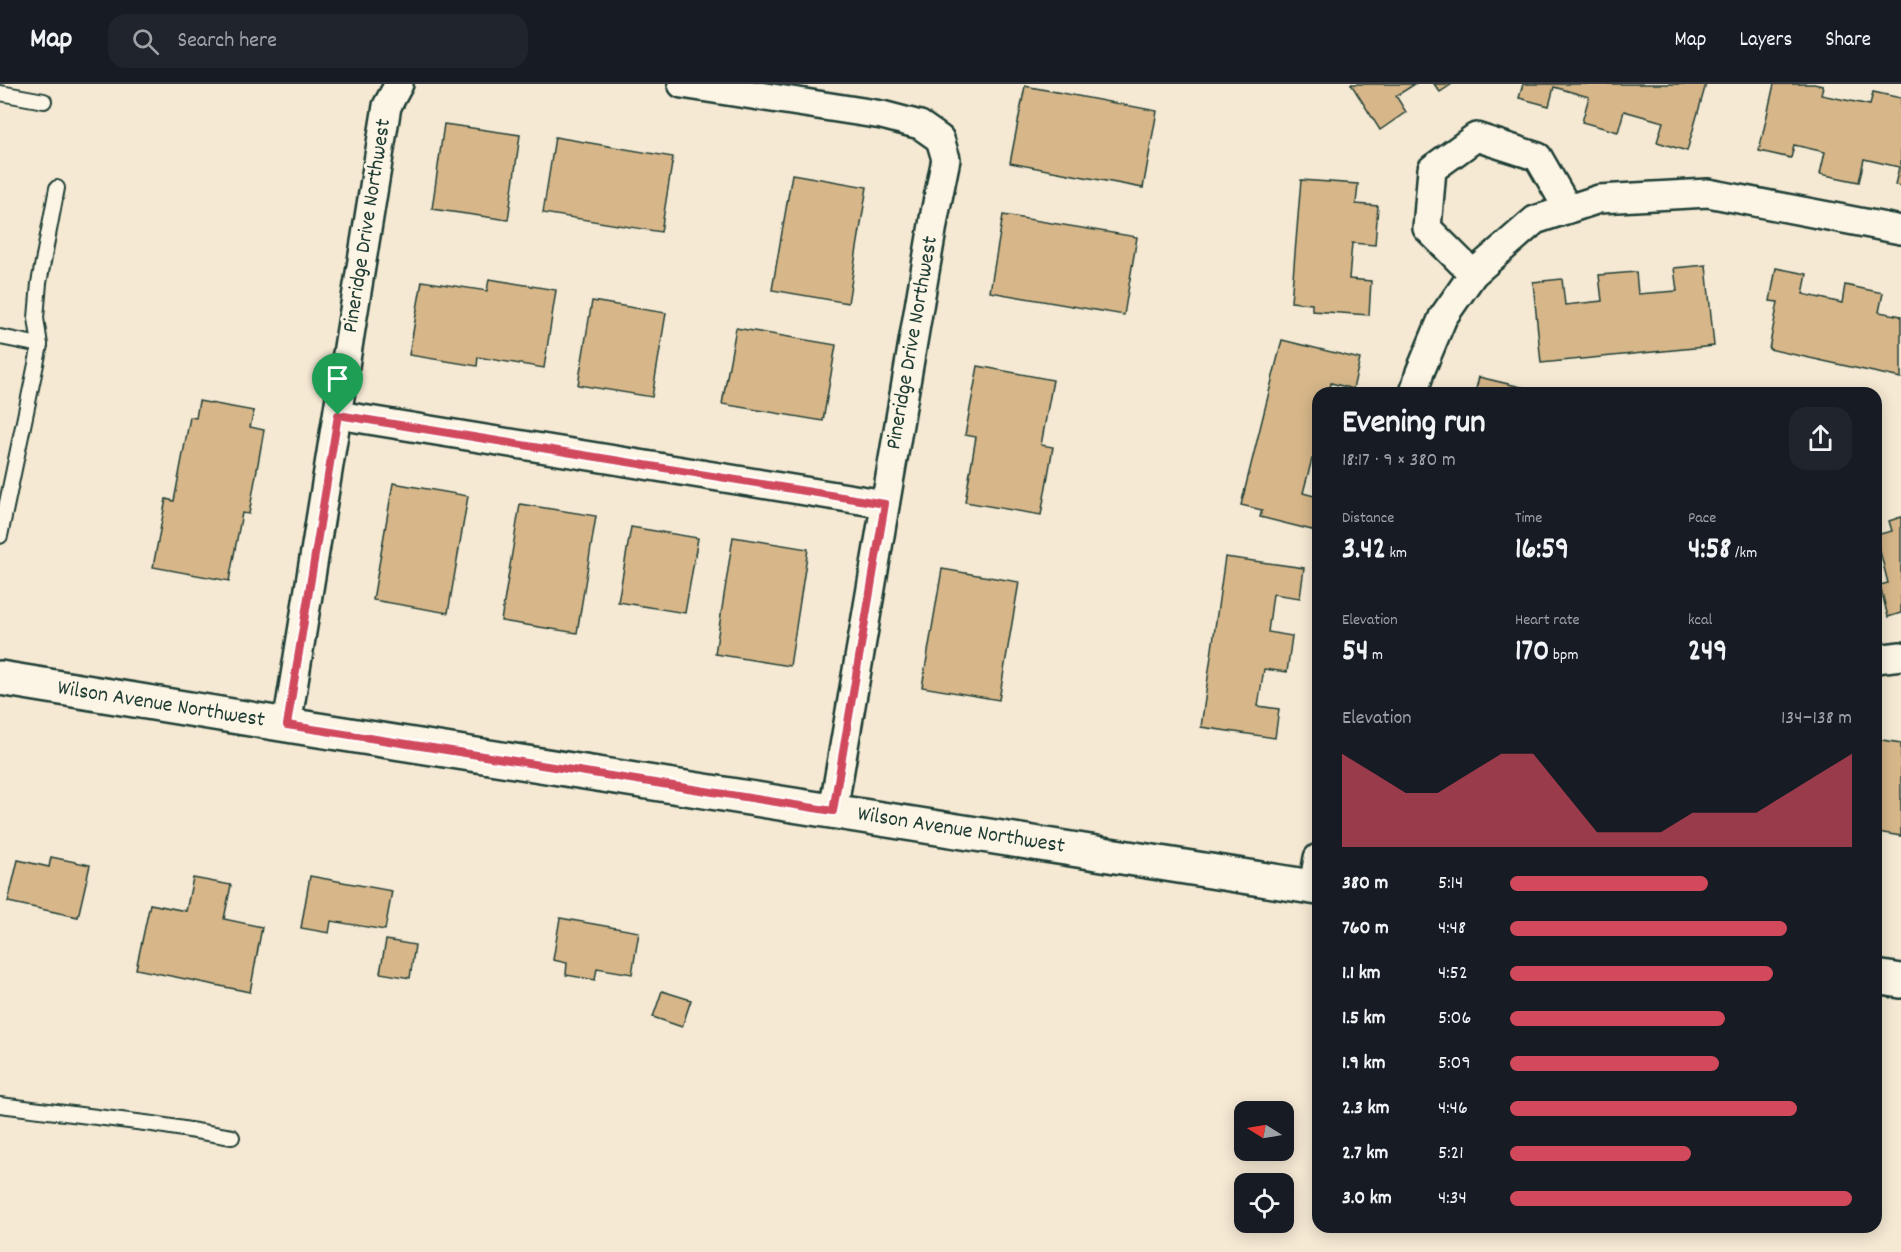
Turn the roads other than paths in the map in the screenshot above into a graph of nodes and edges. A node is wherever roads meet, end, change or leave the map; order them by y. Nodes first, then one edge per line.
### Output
1 (682, 84) edge
2 (398, 85) edge
3 (0, 93) edge
4 (44, 101) dead end
5 (57, 188) dead end
6 (1568, 209) junction
7 (1901, 230) edge
8 (1473, 274) junction
9 (0, 337) edge
10 (40, 345) junction
11 (1416, 387) edge
12 (338, 415) junction
13 (885, 504) junction
14 (0, 536) edge
15 (1901, 656) edge
16 (1882, 658) edge
17 (0, 678) edge
18 (287, 725) junction
19 (833, 811) junction
20 (1312, 877) edge
21 (1882, 978) edge
22 (1901, 981) edge
23 (0, 1105) edge
24 (232, 1137) dead end

1 - 13 street, Pineridge Drive Northwest
2 - 12 street, Pineridge Drive Northwest
3 - 4 lane
5 - 10 lane
6 - 7 street
6 - 8 street
6 - 8 street
8 - 11 street
9 - 10 lane
10 - 14 lane
12 - 13 street
12 - 18 street, Pineridge Drive Northwest
13 - 19 street, Pineridge Drive Northwest
15 - 16 street
17 - 18 main road, Wilson Avenue Northwest
18 - 19 main road, Wilson Avenue Northwest
19 - 20 main road, Wilson Avenue Northwest
21 - 22 main road
23 - 24 lane

